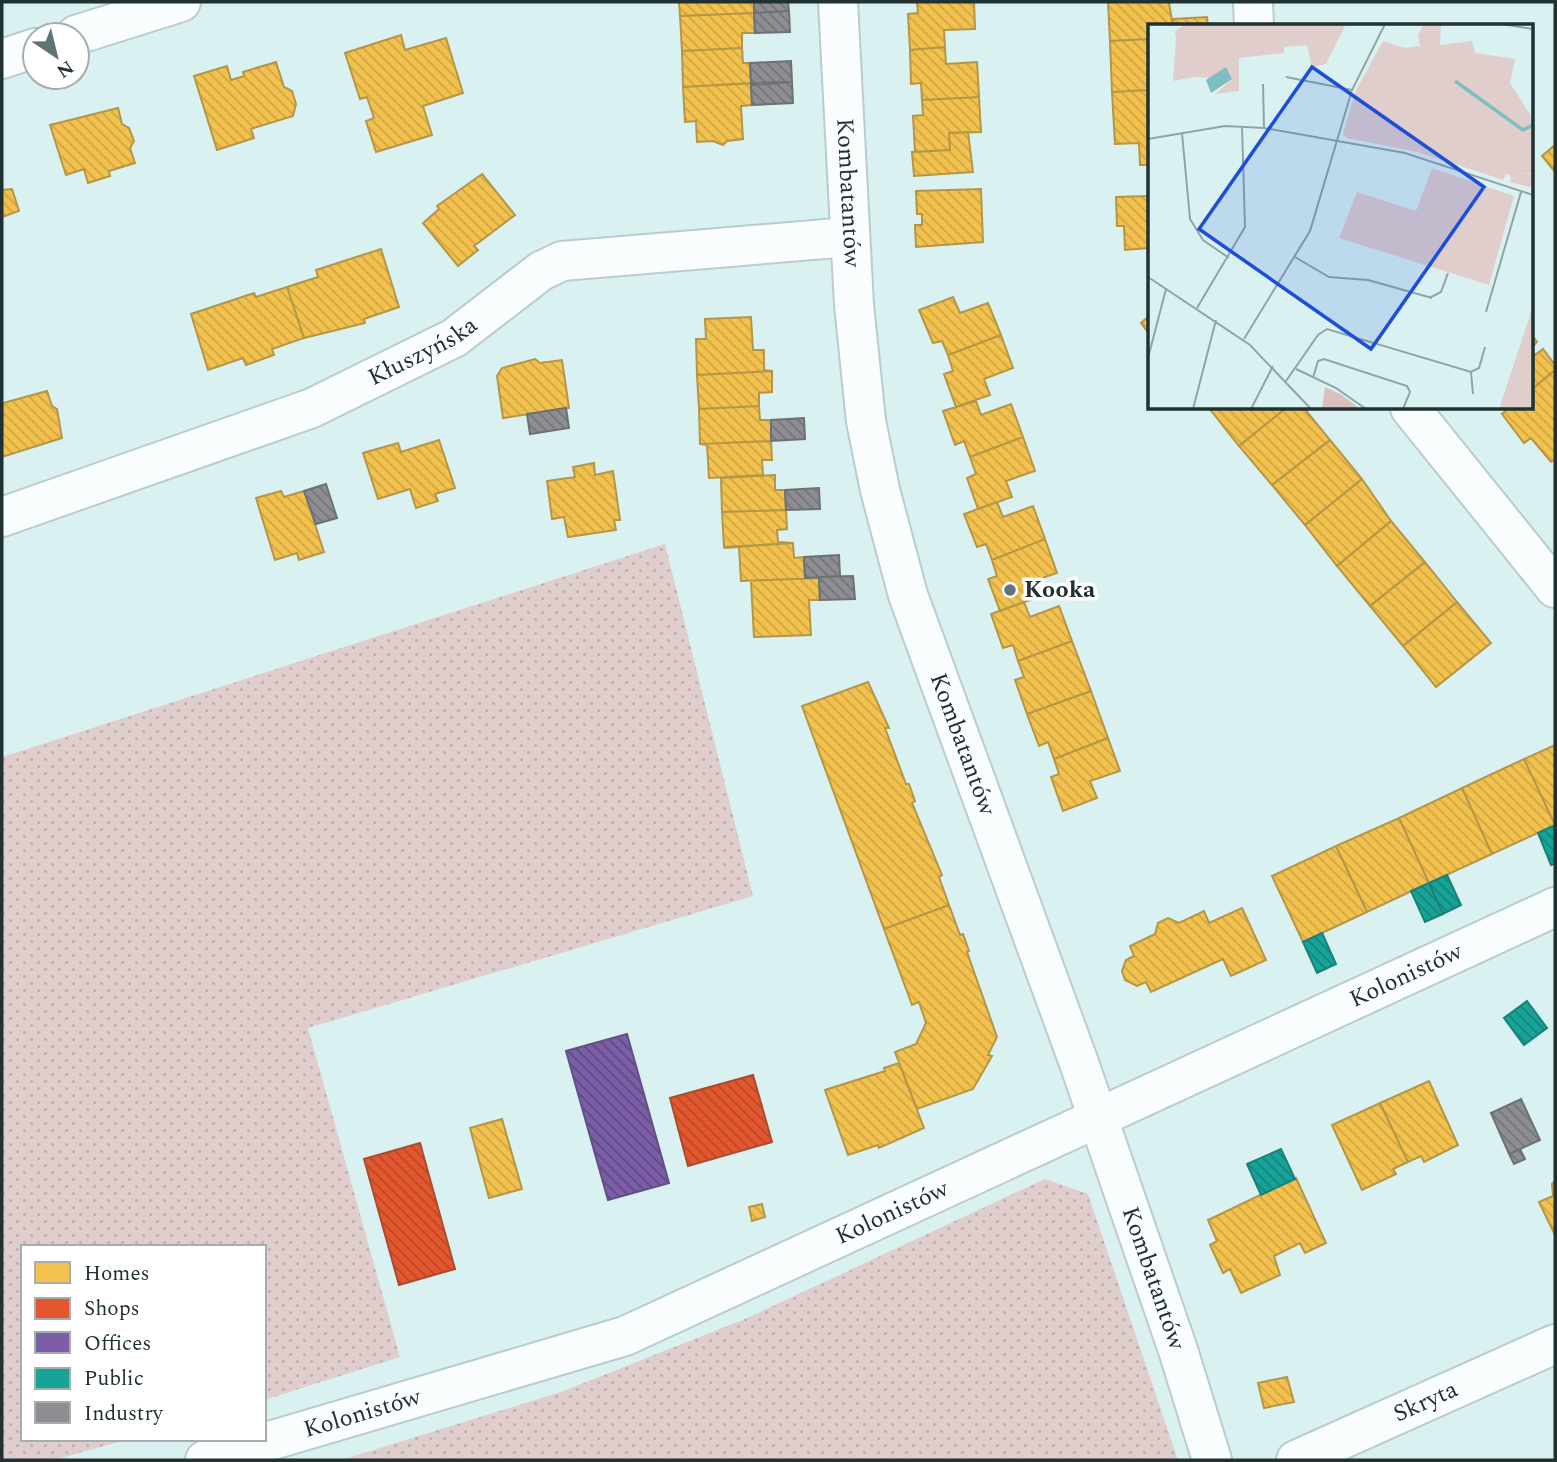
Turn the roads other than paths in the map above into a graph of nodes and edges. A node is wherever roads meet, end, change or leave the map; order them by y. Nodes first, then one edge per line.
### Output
1 (181, 2) edge
2 (838, 2) edge
3 (1253, 2) edge
4 (1254, 24) edge
5 (91, 30) edge
6 (21, 53) edge
7 (2, 59) edge
8 (849, 237) junction
9 (1412, 410) edge
10 (2, 517) edge
11 (1555, 588) edge
12 (1555, 906) edge
13 (1098, 1120) junction
14 (1555, 1343) edge
15 (205, 1460) edge
16 (1212, 1460) edge
17 (1296, 1460) edge

1 - 5 street
2 - 8 street, Kombatantów
3 - 4 street
6 - 7 street
8 - 10 street, Kłuszyńska
8 - 13 street, Kombatantów
9 - 11 street
12 - 13 street, Kolonistów
13 - 15 street, Kolonistów
13 - 16 street, Kombatantów
14 - 17 street, Skryta

